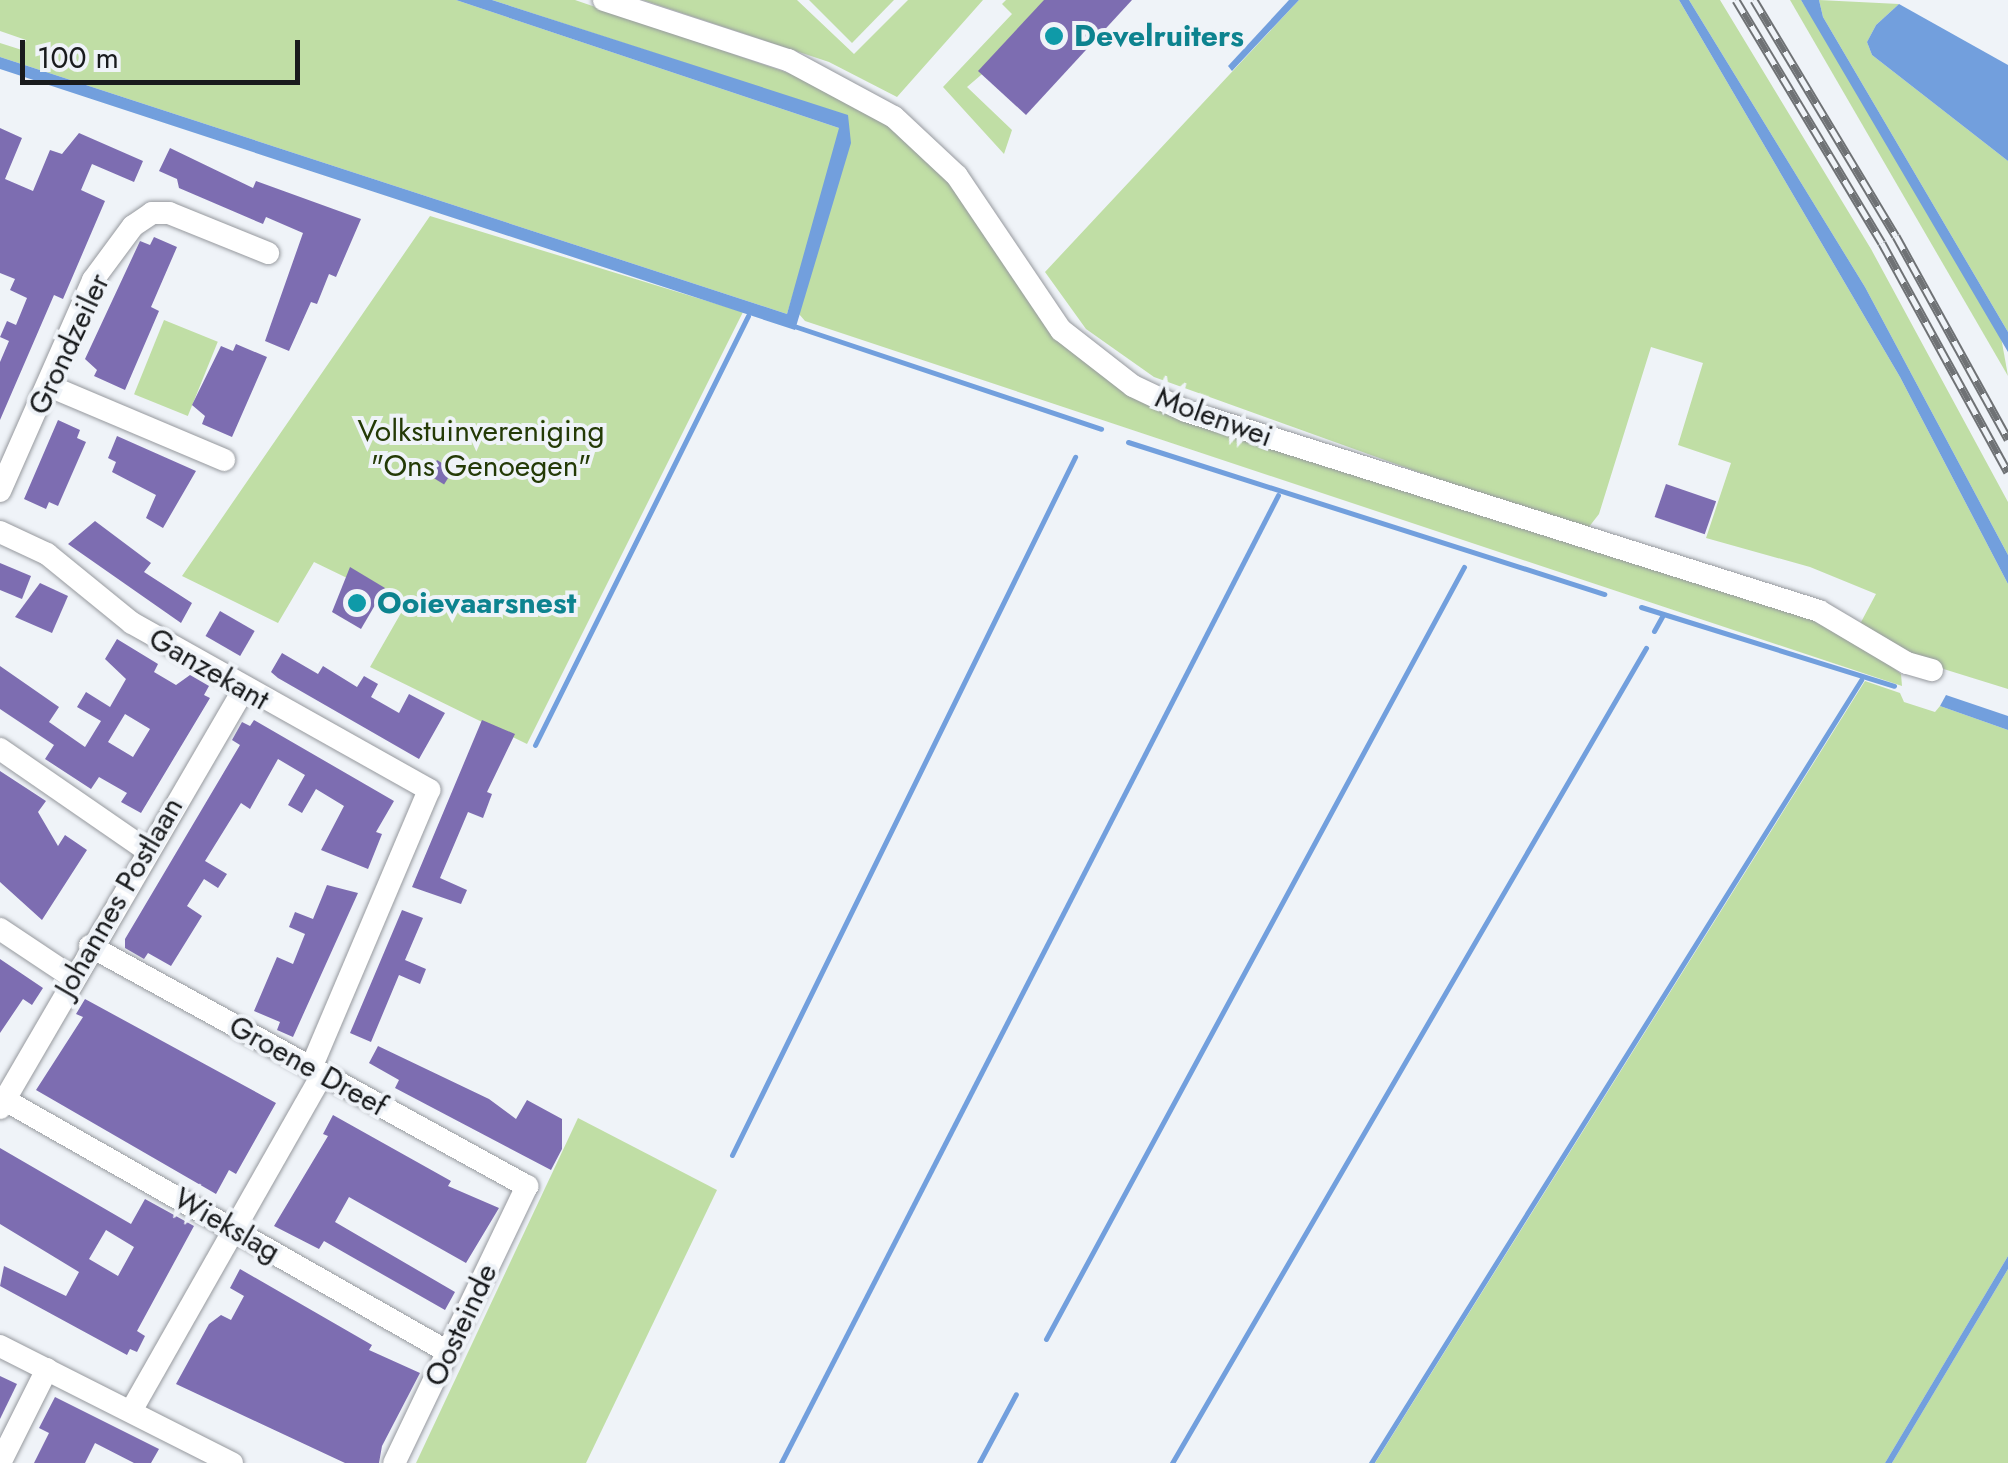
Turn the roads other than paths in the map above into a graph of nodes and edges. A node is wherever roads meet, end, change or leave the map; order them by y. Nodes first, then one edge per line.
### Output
1 (604, 0) edge
2 (268, 253) dead end
3 (49, 386) junction
4 (224, 460) dead end
5 (0, 491) edge
6 (0, 532) edge
7 (1932, 670) dead end
8 (243, 690) junction
9 (0, 749) edge
10 (146, 849) junction
11 (0, 929) edge
12 (90, 946) junction
13 (72, 977) junction
14 (317, 1071) junction
15 (2, 1104) edge
16 (527, 1186) joint
17 (232, 1228) junction
18 (0, 1346) edge
19 (448, 1352) junction
20 (47, 1369) junction
21 (131, 1411) junction
22 (193, 1454) edge
23 (0, 1463) edge
24 (232, 1463) edge
25 (394, 1463) edge

1 - 7 street, Molenwei
2 - 3 street, Grondzeiler
3 - 4 street
3 - 5 street, Grondzeiler
6 - 8 street, Ganzekant
8 - 10 street, Johannes Postlaan
8 - 14 street, Ganzekant
9 - 10 street
10 - 12 street, Johannes Postlaan
11 - 13 street
12 - 13 street, Johannes Postlaan
12 - 14 street, Groene Dreef
13 - 15 street, Johannes Postlaan
14 - 16 street, Groene Dreef
14 - 17 street
15 - 17 street, Wiekslag
16 - 19 street, Oosteinde
17 - 19 street, Wiekslag
17 - 21 street
18 - 20 street
19 - 25 street, Oosteinde
20 - 21 street
20 - 23 street
21 - 22 street
22 - 24 street

